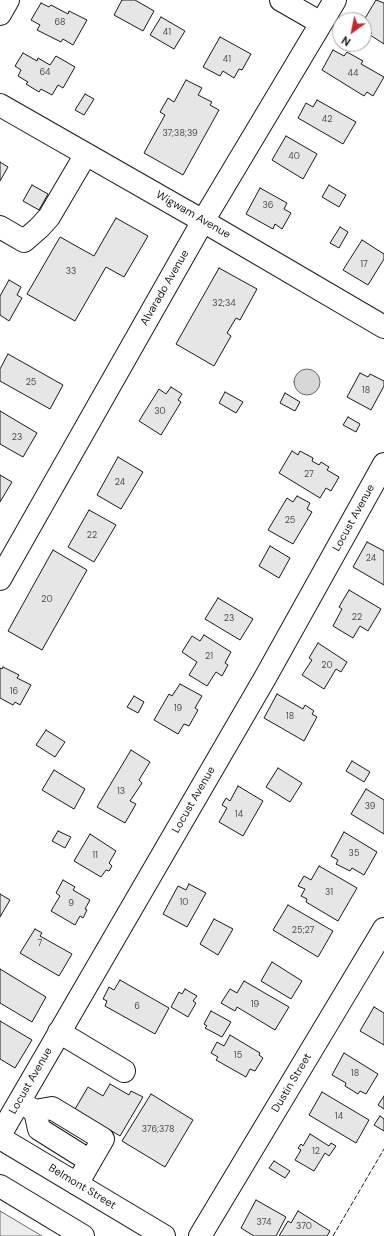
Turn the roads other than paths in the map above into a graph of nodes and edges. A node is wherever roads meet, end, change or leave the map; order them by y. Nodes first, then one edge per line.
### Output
1 (8, 0) edge
2 (281, 0) edge
3 (335, 0) edge
4 (0, 14) edge
5 (321, 23) junction
6 (0, 105) edge
7 (86, 154) junction
8 (203, 221) junction
9 (0, 227) edge
10 (384, 327) edge
11 (384, 464) edge
12 (0, 579) edge
13 (384, 929) edge
14 (60, 1032) junction
15 (124, 1071) dead end
16 (31, 1114) junction
17 (0, 1135) edge
18 (0, 1138) edge
19 (25, 1152) junction
20 (77, 1184) junction
21 (0, 1186) edge
22 (83, 1236) edge
23 (164, 1236) edge
24 (200, 1236) edge

1 - 4 main road
2 - 5 main road
3 - 5 main road, Alvarado Avenue
5 - 8 main road, Alvarado Avenue
6 - 7 main road, Wigwam Avenue
7 - 8 main road, Wigwam Avenue
7 - 9 main road
8 - 10 main road, Wigwam Avenue
8 - 12 main road, Alvarado Avenue
11 - 14 main road, Locust Avenue
13 - 24 main road, Dustin Street
14 - 15 main road
14 - 16 main road, Locust Avenue
16 - 17 main road, Locust Avenue
16 - 19 main road
16 - 20 main road
18 - 19 main road, Belmont Street
19 - 20 main road, Belmont Street
20 - 23 main road, Belmont Street
21 - 22 main road

